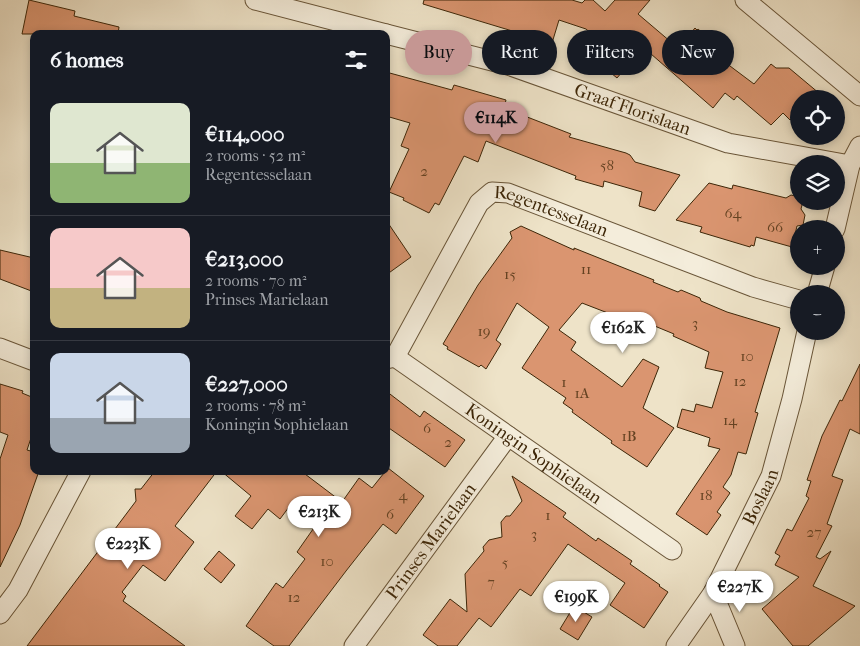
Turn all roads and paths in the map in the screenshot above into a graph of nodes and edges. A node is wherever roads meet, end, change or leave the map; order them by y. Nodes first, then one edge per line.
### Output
1 (255, 0) edge
2 (745, 0) edge
3 (371, 30) edge
4 (390, 35) edge
5 (860, 96) edge
6 (860, 146) edge
7 (850, 165) junction
8 (837, 220) edge
9 (790, 297) edge
10 (805, 340) edge
11 (0, 348) edge
12 (390, 358) edge
13 (30, 359) edge
14 (508, 436) junction
15 (78, 475) edge
16 (672, 550) dead end
17 (713, 593) junction
18 (0, 614) edge
19 (354, 646) edge
20 (676, 646) edge
21 (735, 646) edge

1 - 3 street, Graaf Florislaan
2 - 5 street
4 - 7 street, Graaf Florislaan
6 - 7 street
7 - 8 street
9 - 12 street, Regentesselaan
10 - 17 street, Boslaan
11 - 13 street
12 - 14 street, Koningin Sophielaan
14 - 16 street, Koningin Sophielaan
14 - 19 street, Prinses Marielaan
15 - 18 street
17 - 20 street, Boslaan
17 - 21 street

